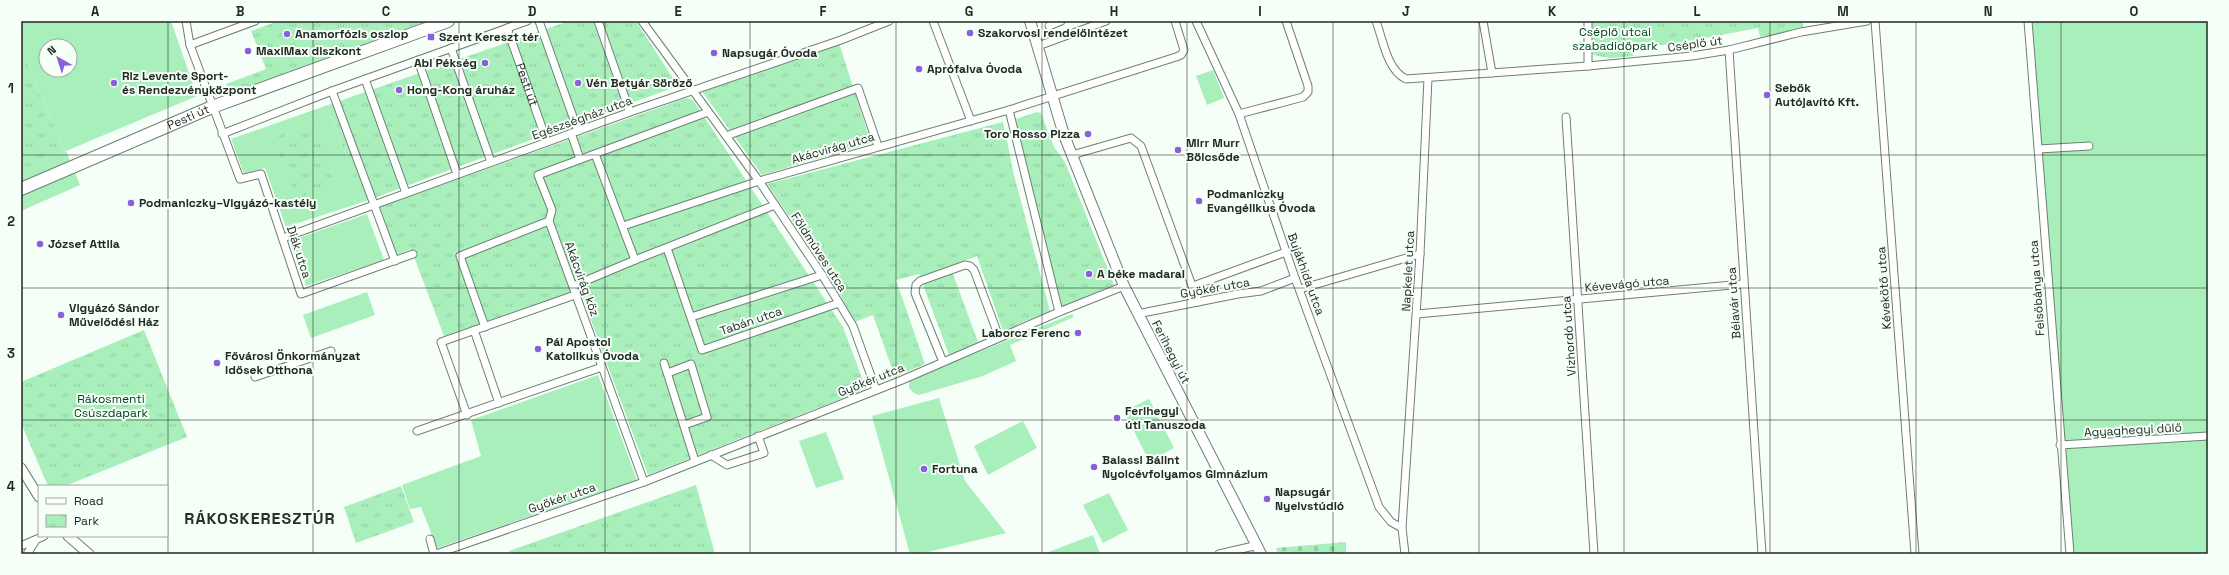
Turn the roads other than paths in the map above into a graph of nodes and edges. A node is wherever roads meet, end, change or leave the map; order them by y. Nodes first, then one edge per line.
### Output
1 (186, 21) edge
2 (255, 21) edge
3 (448, 21) edge
4 (527, 21) edge
5 (539, 21) edge
6 (598, 21) edge
7 (642, 21) edge
8 (889, 21) edge
9 (933, 21) edge
10 (1030, 21) edge
11 (1061, 21) edge
12 (1106, 21) edge
13 (1175, 21) edge
14 (1196, 21) edge
15 (1286, 21) edge
16 (1376, 21) edge
17 (1484, 21) edge
18 (1588, 21) edge
19 (1865, 21) edge
20 (1875, 21) edge
21 (2028, 21) edge
22 (1049, 26) dead end
23 (507, 28) junction
24 (190, 45) junction
25 (1038, 46) junction
26 (451, 48) junction
27 (1729, 50) junction
28 (418, 60) junction
29 (1588, 66) junction
30 (1492, 73) junction
31 (1428, 78) junction
32 (365, 79) junction
33 (692, 90) junction
34 (332, 91) junction
35 (1051, 97) junction
36 (212, 107) junction
37 (1009, 110) junction
38 (630, 112) junction
39 (708, 112) junction
40 (1239, 114) junction
41 (1566, 117) dead end
42 (971, 121) junction
43 (578, 131) junction
44 (571, 133) junction
45 (222, 134) junction
46 (726, 136) junction
47 (547, 142) junction
48 (878, 146) junction
49 (2089, 146) dead end
50 (2039, 149) junction
51 (595, 154) junction
52 (1072, 155) junction
53 (580, 159) junction
54 (491, 162) junction
55 (457, 174) junction
56 (758, 181) junction
57 (21, 189) edge
58 (406, 193) junction
59 (374, 204) junction
60 (775, 205) junction
61 (549, 221) junction
62 (622, 226) junction
63 (283, 238) junction
64 (667, 248) junction
65 (1286, 252) junction
66 (413, 254) dead end
67 (1420, 254) junction
68 (635, 260) junction
69 (394, 261) junction
70 (822, 275) junction
71 (1295, 278) junction
72 (1743, 284) junction
73 (573, 286) junction
74 (1124, 286) junction
75 (1193, 286) junction
76 (1300, 289) junction
77 (576, 295) junction
78 (1578, 300) junction
79 (1198, 302) junction
80 (839, 303) junction
81 (1059, 312) junction
82 (1137, 314) junction
83 (1417, 314) junction
84 (691, 317) junction
85 (486, 327) junction
86 (474, 330) junction
87 (999, 338) junction
88 (331, 351) dead end
89 (943, 362) junction
90 (664, 363) dead end
91 (602, 367) junction
92 (668, 373) junction
93 (255, 377) dead end
94 (876, 390) junction
95 (499, 403) junction
96 (467, 415) junction
97 (684, 425) junction
98 (417, 431) dead end
99 (758, 436) junction
100 (2208, 436) edge
101 (2060, 445) junction
102 (710, 455) junction
103 (695, 461) junction
104 (21, 468) edge
105 (644, 482) junction
106 (38, 495) edge
107 (1402, 528) junction
108 (42, 537) edge
109 (69, 537) edge
110 (430, 539) dead end
111 (36, 540) junction
112 (21, 546) edge
113 (1259, 549) edge
114 (27, 554) edge
115 (89, 554) edge
116 (435, 554) edge
117 (1219, 554) edge
118 (1405, 554) edge
119 (1594, 554) edge
120 (1762, 554) edge
121 (1915, 554) edge
122 (2070, 554) edge

1 - 24 street, Diák utca
2 - 24 street
3 - 36 main road, Pesti út
4 - 23 street
5 - 43 street
6 - 38 street
7 - 33 street, Földműves utca
8 - 33 street, Egészségház utca
9 - 42 street
10 - 25 main road, Ferihegyi út
11 - 22 street
12 - 25 street
13 - 35 street
14 - 40 street, Bujákhida utca
15 - 40 street
16 - 31 street
17 - 30 street
18 - 29 street
19 - 27 street, Cséplő út
20 - 121 street, Kévekötő utca
21 - 50 street, Felsőbánya utca
23 - 26 street
23 - 47 street, Pesti út
24 - 36 street, Diák utca
25 - 35 main road, Ferihegyi út
26 - 28 street
26 - 54 street
27 - 29 street, Cséplő út
27 - 72 street, Bélavár utca
28 - 32 street
28 - 55 street
29 - 30 street, Cséplő út
30 - 31 street, Cséplő út
31 - 67 street, Napkelet utca
32 - 34 street
32 - 58 street
33 - 38 street, Egészségház utca
33 - 39 street, Földműves utca
34 - 45 street
34 - 59 street
35 - 37 street, Akácvirág utca
35 - 52 main road, Ferihegyi út
36 - 45 street, Diák utca
36 - 57 main road, Pesti út
37 - 42 street, Akácvirág utca
37 - 81 street
38 - 43 street, Egészségház utca
39 - 46 street, Földműves utca
39 - 51 street
40 - 65 street, Bujákhida utca
41 - 78 street, Vízhordó utca
42 - 48 street, Akácvirág utca
43 - 44 street, Egészségház utca
44 - 47 street, Egészségház utca
44 - 53 street
45 - 63 street, Diák utca
46 - 48 street
46 - 56 street, Földműves utca
47 - 54 street, Egészségház utca
48 - 56 street, Akácvirág utca
49 - 50 street
50 - 101 street, Felsőbánya utca
51 - 53 street
51 - 62 street
52 - 74 main road, Ferihegyi út
52 - 75 street
53 - 61 street, Akácvirág köz
54 - 55 street, Egészségház utca
55 - 58 street, Egészségház utca
56 - 60 street, Földműves utca
56 - 62 street, Akácvirág utca
58 - 59 street, Egészségház utca
59 - 63 street, Egészségház utca
59 - 69 street
60 - 64 street
60 - 70 street, Földműves utca
61 - 73 street, Akácvirág köz
61 - 85 street
62 - 68 street
63 - 69 street, Diák utca
64 - 68 street
64 - 84 street, Tabán utca
65 - 71 street, Bujákhida utca
65 - 75 street
66 - 69 street
67 - 76 street
67 - 83 street, Napkelet utca
68 - 73 street
70 - 80 street, Földműves utca
70 - 84 street, Tabán utca
71 - 76 street, Bujákhida utca
71 - 79 street, Gyökér utca
72 - 78 street, Kévevágó utca
72 - 120 street, Bélavár utca
73 - 77 street, Akácvirág köz
74 - 81 street, Gyökér utca
74 - 82 main road, Ferihegyi út
75 - 79 street
76 - 107 street, Bujákhida utca
77 - 85 street
77 - 91 street, Akácvirág köz
78 - 83 street, Kévevágó utca
78 - 119 street, Vízhordó utca
79 - 82 street, Gyökér utca
80 - 84 street, Tabán utca
80 - 94 street, Földműves utca
81 - 87 street, Gyökér utca
82 - 113 main road, Ferihegyi út
83 - 107 street, Napkelet utca
85 - 86 street
86 - 95 street
86 - 96 street
87 - 89 street, Gyökér utca
87 - 89 street
88 - 93 street
89 - 94 street, Gyökér utca
90 - 92 street
91 - 95 street
91 - 105 street, Akácvirág köz
92 - 97 street
92 - 97 street
94 - 99 street, Gyökér utca
95 - 96 street
96 - 98 street
97 - 103 street
99 - 102 street, Gyökér utca
99 - 102 street
100 - 101 street, Agyaghegyi dűlő
101 - 122 street, Felsőbánya utca
102 - 103 street, Gyökér utca
103 - 105 street, Gyökér utca
104 - 106 street
105 - 116 street, Gyökér utca
107 - 118 street, Napkelet utca
108 - 111 street
109 - 115 street
110 - 116 street
111 - 112 street
111 - 114 street
113 - 117 street

